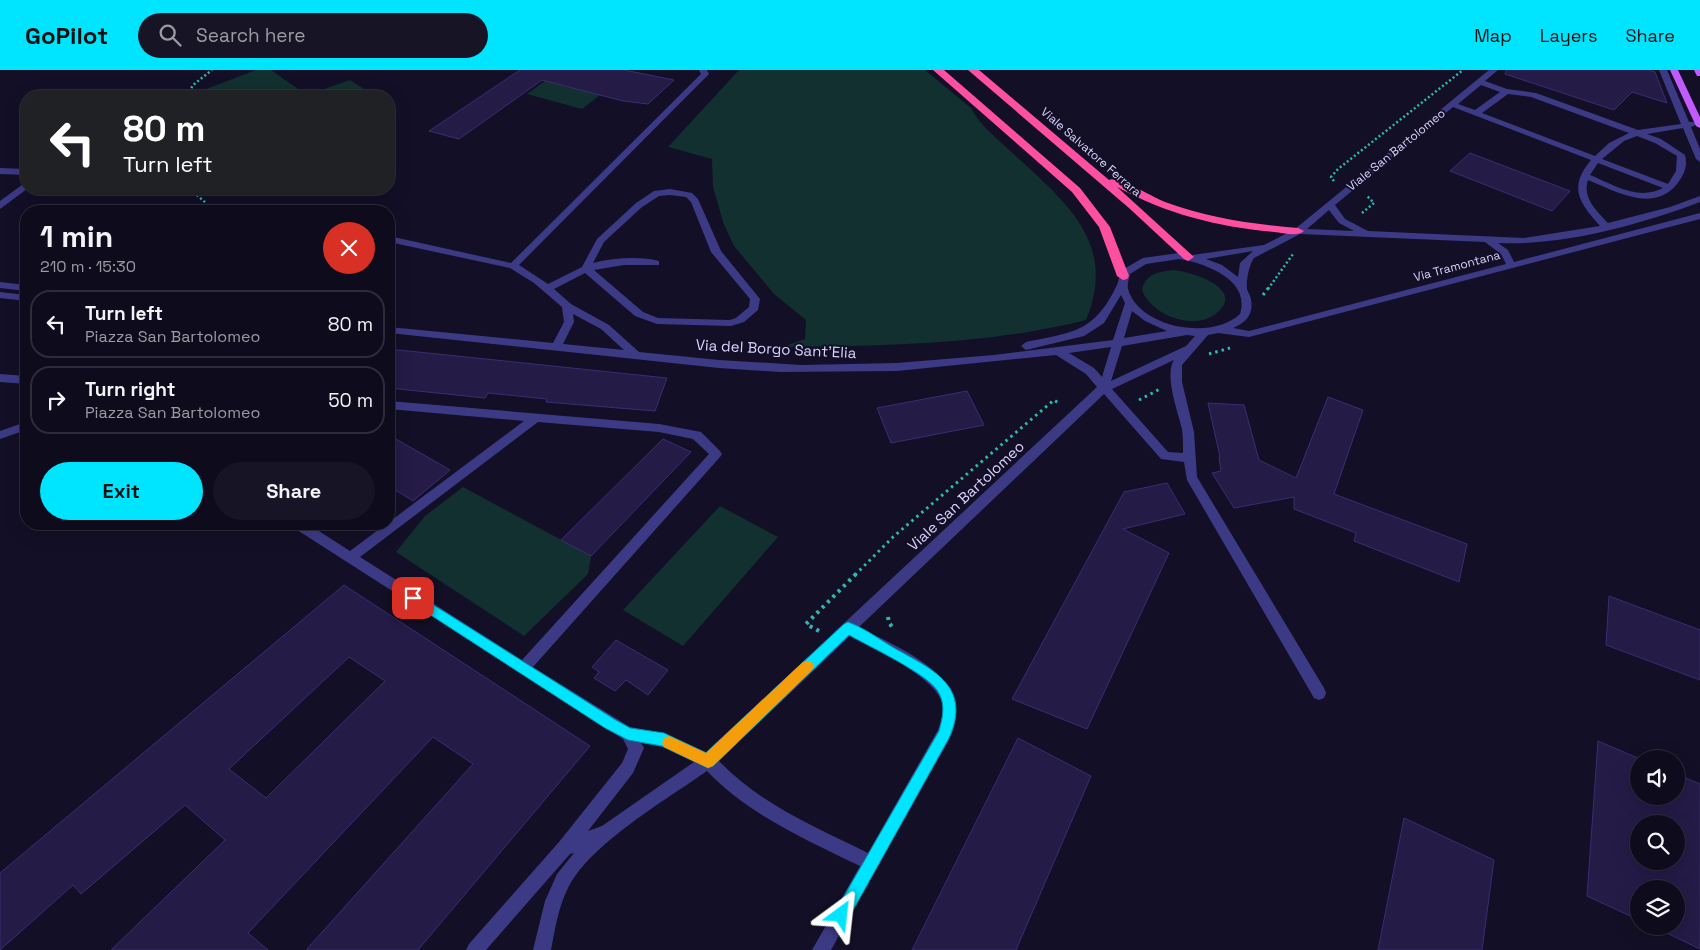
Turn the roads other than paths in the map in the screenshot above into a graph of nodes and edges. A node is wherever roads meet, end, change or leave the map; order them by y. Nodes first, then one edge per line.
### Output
1 (702, 70) edge
2 (938, 70) edge
3 (973, 70) edge
4 (1494, 70) edge
5 (1663, 70) edge
6 (1674, 70) edge
7 (1698, 70) edge
8 (1700, 74) edge
9 (1480, 82) junction
10 (1506, 91) junction
11 (1452, 104) junction
12 (1476, 113) junction
13 (1699, 124) edge
14 (1686, 125) junction
15 (1637, 133) junction
16 (1700, 159) edge
17 (1598, 160) junction
18 (1083, 163) junction
19 (0, 171) edge
20 (20, 172) edge
21 (1585, 176) junction
22 (1671, 188) junction
23 (20, 190) edge
24 (1700, 199) edge
25 (1330, 204) junction
26 (0, 206) edge
27 (1700, 216) edge
28 (1606, 227) junction
29 (1298, 231) junction
30 (1371, 234) junction
31 (395, 240) edge
32 (1487, 240) junction
33 (1275, 243) junction
34 (1190, 258) junction
35 (656, 263) dead end
36 (1511, 265) junction
37 (513, 266) junction
38 (586, 268) junction
39 (1122, 281) junction
40 (0, 285) edge
41 (20, 287) edge
42 (547, 289) junction
43 (1242, 289) junction
44 (0, 296) edge
45 (20, 298) edge
46 (1129, 305) junction
47 (567, 306) junction
48 (395, 331) edge
49 (1184, 332) junction
50 (1212, 332) junction
51 (1118, 343) junction
52 (556, 346) junction
53 (1191, 348) junction
54 (1056, 350) junction
55 (636, 355) junction
56 (945, 363) junction
57 (0, 378) edge
58 (20, 380) edge
59 (1104, 387) junction
60 (395, 406) edge
61 (535, 418) junction
62 (20, 428) edge
63 (0, 435) edge
64 (1190, 458) junction
65 (395, 524) edge
66 (308, 530) edge
67 (387, 530) edge
68 (351, 557) junction
69 (848, 628) junction
70 (523, 668) junction
71 (1319, 693) dead end
72 (628, 734) junction
73 (708, 761) junction
74 (609, 831) junction
75 (565, 848) junction
76 (871, 863) junction
77 (475, 950) edge
78 (542, 950) edge
79 (822, 950) edge

1 - 37 street
2 - 39 highway
3 - 18 highway, Viale Salvatore Ferrara
4 - 9 street, Viale San Bartolomeo
5 - 14 street
6 - 13 main road
7 - 8 main road
9 - 10 street
9 - 11 street, Viale San Bartolomeo
10 - 12 street
10 - 15 street
11 - 12 street
11 - 25 street, Viale San Bartolomeo
12 - 17 street
13 - 14 street
14 - 15 street
14 - 16 street
15 - 17 street
15 - 22 street
17 - 21 street
17 - 22 street
18 - 29 highway
18 - 34 highway, Viale Salvatore Ferrara
19 - 20 street
21 - 22 street
21 - 28 street
23 - 26 street
24 - 28 street, Via Tramontana
25 - 29 street, Viale San Bartolomeo
25 - 30 street
27 - 36 street, Via Tramontana
28 - 32 street, Via Tramontana
29 - 30 street, Viale San Bartolomeo
29 - 33 street, Viale San Bartolomeo
30 - 32 street, Via Tramontana
31 - 37 street
32 - 36 street
33 - 34 street, Viale San Bartolomeo
33 - 43 street, Viale San Bartolomeo
34 - 39 street
34 - 43 street
35 - 38 street
36 - 50 street, Via Tramontana
37 - 42 street
38 - 38 street
38 - 42 street
39 - 46 street
39 - 56 street, Via del Borgo Sant'Elia
40 - 41 street
42 - 47 street
43 - 50 street
44 - 45 street
46 - 49 street
46 - 51 street, Viale San Bartolomeo
47 - 52 street
47 - 55 street
48 - 52 street, Via del Borgo Sant'Elia
49 - 50 street
49 - 51 street, Via del Borgo Sant'Elia
50 - 53 street
51 - 54 street, Via del Borgo Sant'Elia
51 - 59 street, Viale San Bartolomeo
52 - 55 street, Via del Borgo Sant'Elia
53 - 59 street, Viale San Bartolomeo
53 - 64 street
54 - 56 street, Via del Borgo Sant'Elia
54 - 59 street
55 - 56 street, Via del Borgo Sant'Elia
57 - 58 street
59 - 64 street
59 - 69 street, Viale San Bartolomeo
60 - 61 street
61 - 65 street
61 - 70 street
62 - 63 street
64 - 71 street
66 - 68 street
67 - 68 street
68 - 70 street
69 - 73 street, Viale San Bartolomeo
69 - 76 street
70 - 72 street
72 - 73 street
72 - 75 street
73 - 74 street, Viale San Bartolomeo
73 - 76 street
74 - 75 street
74 - 78 street
75 - 77 street
76 - 79 street

